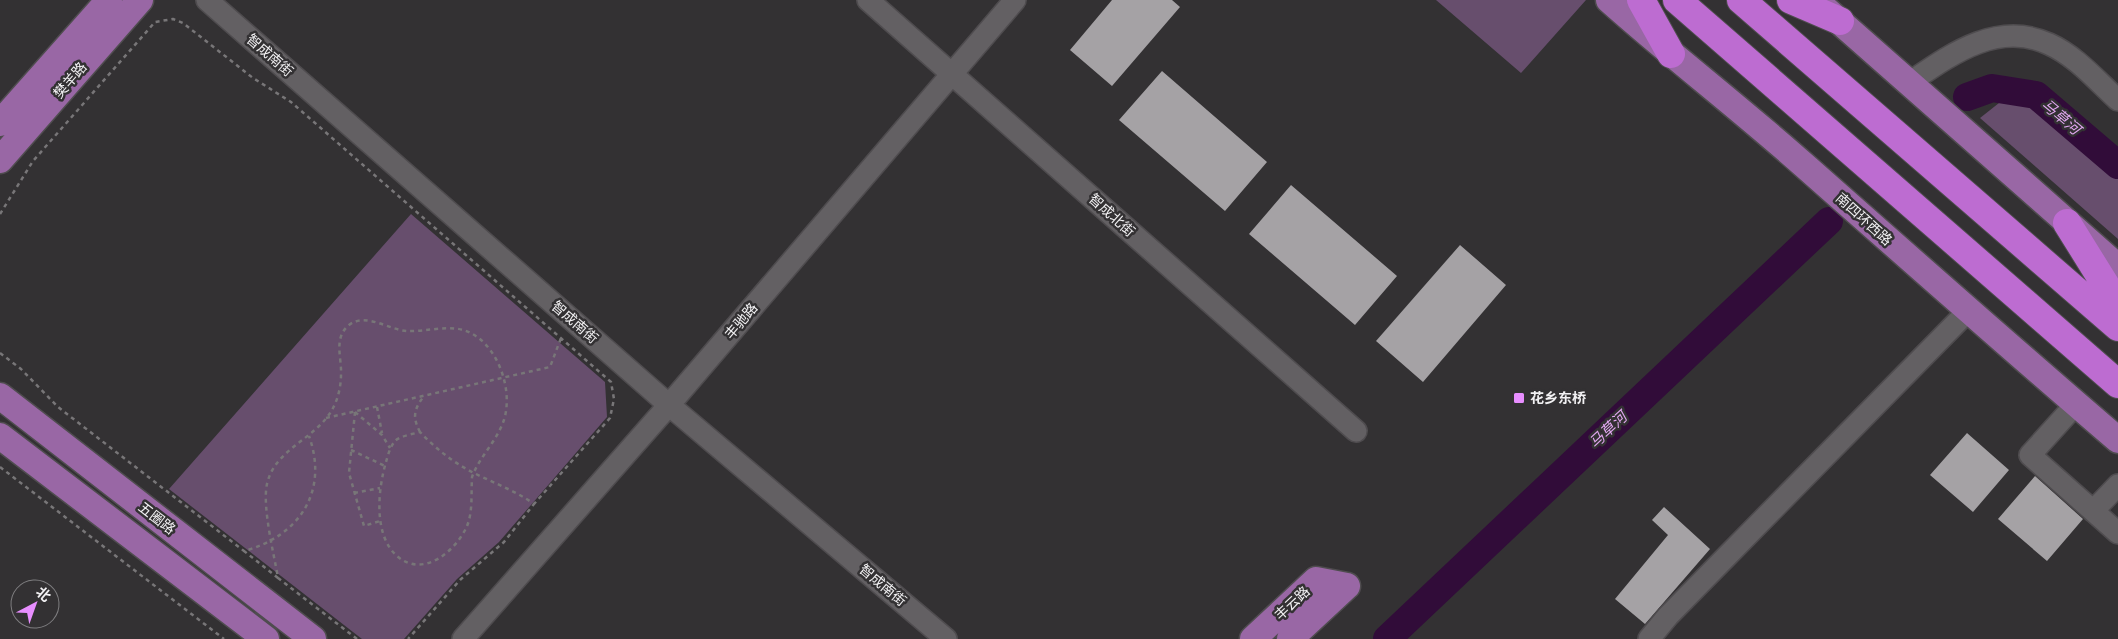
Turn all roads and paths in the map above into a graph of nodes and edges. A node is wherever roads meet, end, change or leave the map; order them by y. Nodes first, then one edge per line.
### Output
1 (109, 0) edge
2 (140, 0) edge
3 (208, 0) edge
4 (868, 0) edge
5 (1015, 0) edge
6 (1609, 0) edge
7 (1641, 0) edge
8 (1677, 0) edge
9 (1741, 0) edge
10 (1791, 0) edge
11 (1815, 0) edge
12 (1840, 21) junction
13 (1671, 54) junction
14 (952, 73) junction
15 (1909, 83) junction
16 (2118, 100) edge
17 (0, 123) edge
18 (0, 160) edge
19 (0, 214) edge
20 (2067, 223) junction
21 (2118, 267) edge
22 (2118, 305) edge
23 (1968, 311) junction
24 (2118, 327) edge
25 (561, 338) junction
26 (0, 353) edge
27 (503, 378) junction
28 (2118, 384) edge
29 (0, 396) edge
30 (424, 396) junction
31 (2076, 404) junction
32 (670, 405) junction
33 (377, 407) junction
34 (355, 412) junction
35 (326, 418) junction
36 (1356, 431) dead end
37 (420, 432) junction
38 (382, 435) junction
39 (0, 436) edge
40 (309, 436) junction
41 (2118, 440) edge
42 (390, 448) junction
43 (351, 450) junction
44 (0, 466) edge
45 (385, 466) junction
46 (474, 473) junction
47 (2118, 485) edge
48 (380, 488) junction
49 (354, 493) junction
50 (534, 504) junction
51 (2093, 511) junction
52 (381, 521) junction
53 (2118, 533) edge
54 (272, 540) junction
55 (244, 551) junction
56 (278, 578) junction
57 (224, 639) edge
58 (266, 639) edge
59 (314, 639) edge
60 (356, 639) edge
61 (408, 639) edge
62 (463, 639) edge
63 (946, 639) edge
64 (1253, 639) edge
65 (1290, 639) edge
66 (1649, 639) edge

1 - 17 main road, 樊羊路
2 - 18 main road, 樊羊路
3 - 32 street, 智成南街
4 - 14 street, 智成北街
5 - 14 street, 丰驰路
6 - 13 main road, 南四环西路
7 - 13 highway
8 - 28 highway
9 - 24 highway
10 - 12 highway
11 - 12 main road
12 - 15 main road
13 - 23 main road, 南四环西路
14 - 32 street, 丰驰路
14 - 36 street, 智成北街
15 - 16 street
15 - 20 main road
19 - 25 path
20 - 21 main road
20 - 22 highway
23 - 31 main road, 南四环西路
23 - 66 street
25 - 27 path
25 - 50 path
26 - 55 path
27 - 30 path
27 - 35 path
27 - 46 path
29 - 59 main road, 五圈路
30 - 33 path
30 - 37 path
31 - 41 main road, 南四环西路
31 - 51 street
32 - 62 street, 丰驰路
32 - 63 street, 智成南街
33 - 34 path
33 - 38 path
34 - 35 path
34 - 38 path
34 - 43 path
35 - 40 path
37 - 42 path
37 - 46 path
38 - 42 path
39 - 58 main road
40 - 54 path
40 - 54 path
42 - 45 path
43 - 45 path
43 - 49 path
44 - 57 path
45 - 48 path
46 - 50 path
46 - 52 path
47 - 51 street
48 - 49 path
48 - 52 path
49 - 52 path
50 - 61 path
51 - 53 street
54 - 55 path
54 - 56 path
55 - 56 path
56 - 60 path
64 - 65 main road, 丰云路

